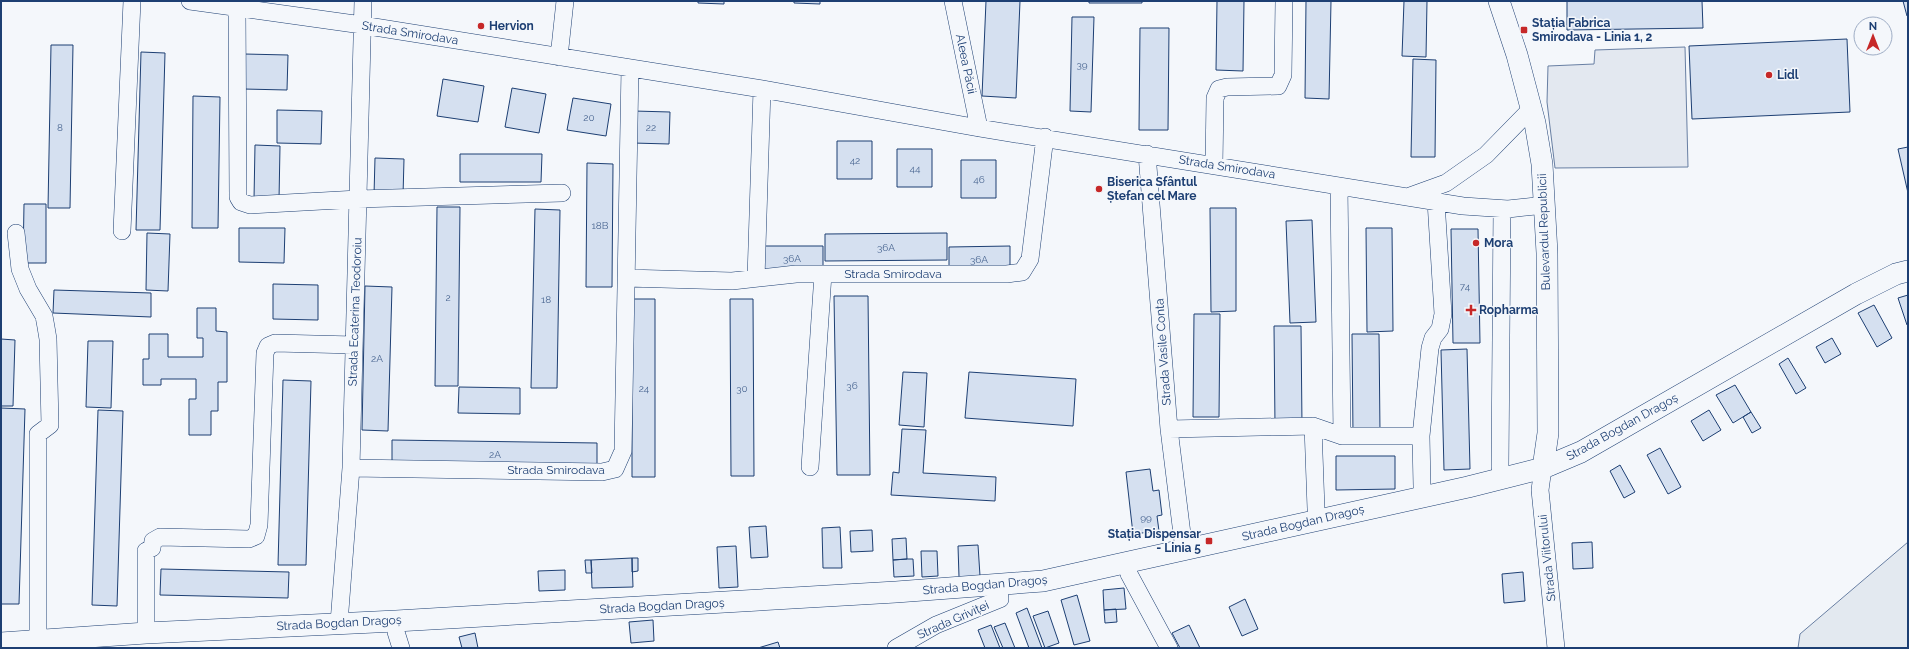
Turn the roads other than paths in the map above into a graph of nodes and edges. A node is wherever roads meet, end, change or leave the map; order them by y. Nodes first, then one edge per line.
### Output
1 (132, 1) edge
2 (190, 1) edge
3 (363, 1) edge
4 (565, 1) edge
5 (953, 1) edge
6 (1284, 1) edge
7 (1499, 1) edge
8 (237, 8) junction
9 (362, 25) junction
10 (559, 57) junction
11 (630, 68) junction
12 (762, 89) junction
13 (1531, 109) junction
14 (979, 128) junction
15 (1045, 137) junction
16 (1148, 154) junction
17 (1214, 165) junction
18 (1339, 186) junction
19 (562, 193) dead end
20 (1410, 196) junction
21 (358, 199) junction
22 (1436, 201) junction
23 (1545, 205) junction
24 (1502, 208) junction
25 (122, 232) dead end
26 (16, 233) dead end
27 (1908, 271) edge
28 (823, 274) junction
29 (626, 278) junction
30 (756, 278) junction
31 (354, 345) junction
32 (1313, 426) junction
33 (1169, 429) junction
34 (1342, 436) junction
35 (1421, 436) junction
36 (810, 467) dead end
37 (351, 468) junction
38 (1543, 468) junction
39 (1503, 478) junction
40 (1425, 496) junction
41 (1319, 519) junction
42 (1184, 550) junction
43 (1126, 563) junction
44 (999, 586) junction
45 (396, 621) junction
46 (339, 623) junction
47 (146, 633) junction
48 (38, 640) junction
49 (1, 643) edge
50 (401, 648) edge
51 (896, 648) edge
52 (1169, 648) edge
53 (1556, 648) edge

1 - 25 street
2 - 8 street, Strada Smirodava
3 - 9 street, Strada Ecaterina Teodoroiu
4 - 10 street
5 - 14 street, Aleea Păcii
6 - 17 street
7 - 13 main road, Bulevardul Republicii
8 - 9 street, Strada Smirodava
8 - 21 street
9 - 10 street, Strada Smirodava
9 - 21 street, Strada Ecaterina Teodoroiu
10 - 11 street, Strada Smirodava
11 - 12 street, Strada Smirodava
11 - 29 street, Strada Smirodava
12 - 14 street, Strada Smirodava
12 - 30 street
13 - 20 street, Strada Smirodava
13 - 23 main road, Bulevardul Republicii
14 - 15 street, Strada Smirodava
15 - 16 street, Strada Smirodava
15 - 28 street, Strada Smirodava
16 - 17 street, Strada Smirodava
16 - 33 street, Strada Vasile Conta
17 - 18 street, Strada Smirodava
18 - 20 street, Strada Smirodava
18 - 34 street
19 - 21 street
20 - 22 street, Strada Smirodava
21 - 31 street, Strada Ecaterina Teodoroiu
22 - 24 street, Strada Smirodava
22 - 35 street
23 - 24 street, Strada Smirodava
23 - 38 main road, Bulevardul Republicii
24 - 39 street
26 - 48 street
27 - 38 main road, Strada Bogdan Dragoș
28 - 30 street, Strada Smirodava
28 - 36 street
29 - 30 street, Strada Smirodava
29 - 37 street, Strada Smirodava
31 - 37 street, Strada Ecaterina Teodoroiu
31 - 47 street
32 - 33 street
32 - 34 street
32 - 41 street
33 - 42 street, Strada Vasile Conta
34 - 35 street
35 - 40 street
37 - 46 street, Strada Ecaterina Teodoroiu
38 - 39 main road, Strada Bogdan Dragoș
38 - 53 street, Strada Viitorului
39 - 40 main road, Strada Bogdan Dragoș
40 - 41 main road, Strada Bogdan Dragoș
41 - 42 main road, Strada Bogdan Dragoș
42 - 43 main road, Strada Bogdan Dragoș
43 - 44 main road, Strada Bogdan Dragoș
43 - 52 street
44 - 45 main road, Strada Bogdan Dragoș
44 - 51 street, Strada Griviței
45 - 46 main road, Strada Bogdan Dragoș
45 - 50 street
46 - 47 main road, Strada Bogdan Dragoș
47 - 48 main road, Strada Bogdan Dragoș
48 - 49 main road, Strada Bogdan Dragoș

